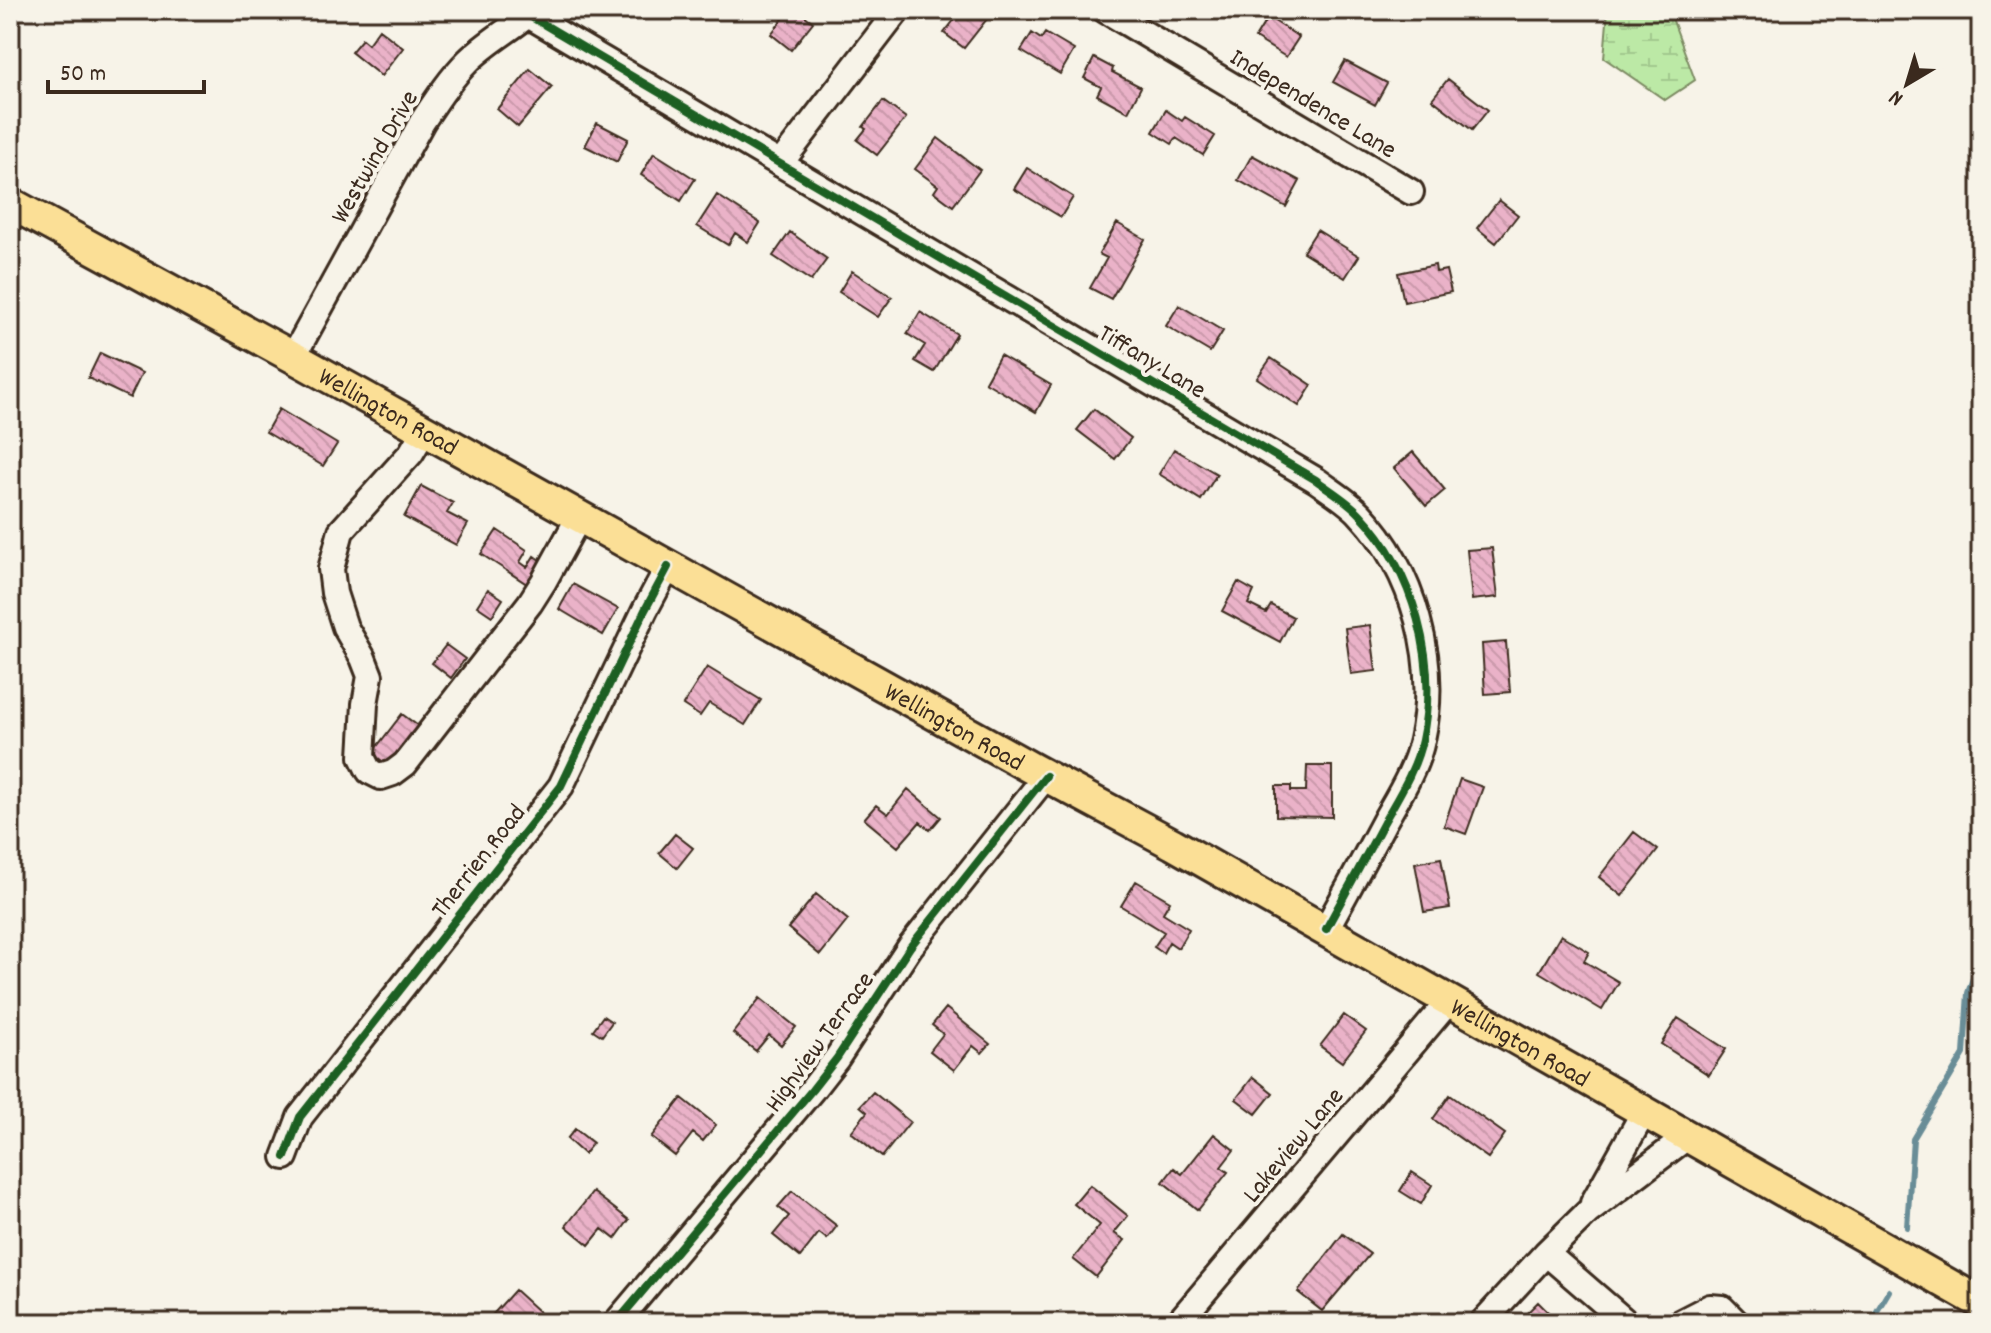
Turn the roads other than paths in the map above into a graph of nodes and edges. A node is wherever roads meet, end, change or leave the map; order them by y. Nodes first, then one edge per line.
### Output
1 (898, 10) edge
2 (1105, 10) edge
3 (531, 12) edge
4 (780, 164) junction
5 (1411, 192) dead end
6 (10, 203) edge
7 (293, 357) junction
8 (424, 431) junction
9 (579, 517) junction
10 (668, 567) junction
11 (1046, 776) junction
12 (1326, 929) junction
13 (1449, 1001) junction
14 (1644, 1112) junction
15 (1687, 1137) junction
16 (285, 1157) dead end
17 (1588, 1212) junction
18 (1546, 1253) junction
19 (1981, 1303) edge
20 (616, 1323) edge
21 (1178, 1323) edge
22 (1482, 1323) edge
23 (1627, 1323) edge
24 (1679, 1323) edge
25 (1737, 1323) edge

1 - 4 street
2 - 5 street, Independence Lane
3 - 4 street, Tiffany Lane
3 - 7 street, Westwind Drive
4 - 12 street, Tiffany Lane
6 - 7 main road, Wellington Road
7 - 8 main road, Wellington Road
8 - 9 main road, Wellington Road
8 - 9 street
9 - 10 main road, Wellington Road
10 - 11 main road, Wellington Road
10 - 16 street, Therrien Road
11 - 12 main road, Wellington Road
11 - 20 street, Highview Terrace
12 - 13 main road, Wellington Road
13 - 14 main road, Wellington Road
13 - 21 street, Lakeview Lane
14 - 15 main road, Wellington Road
14 - 17 street
15 - 17 street
15 - 19 main road, Wellington Road
17 - 18 street
18 - 22 street
18 - 23 street
24 - 25 street

